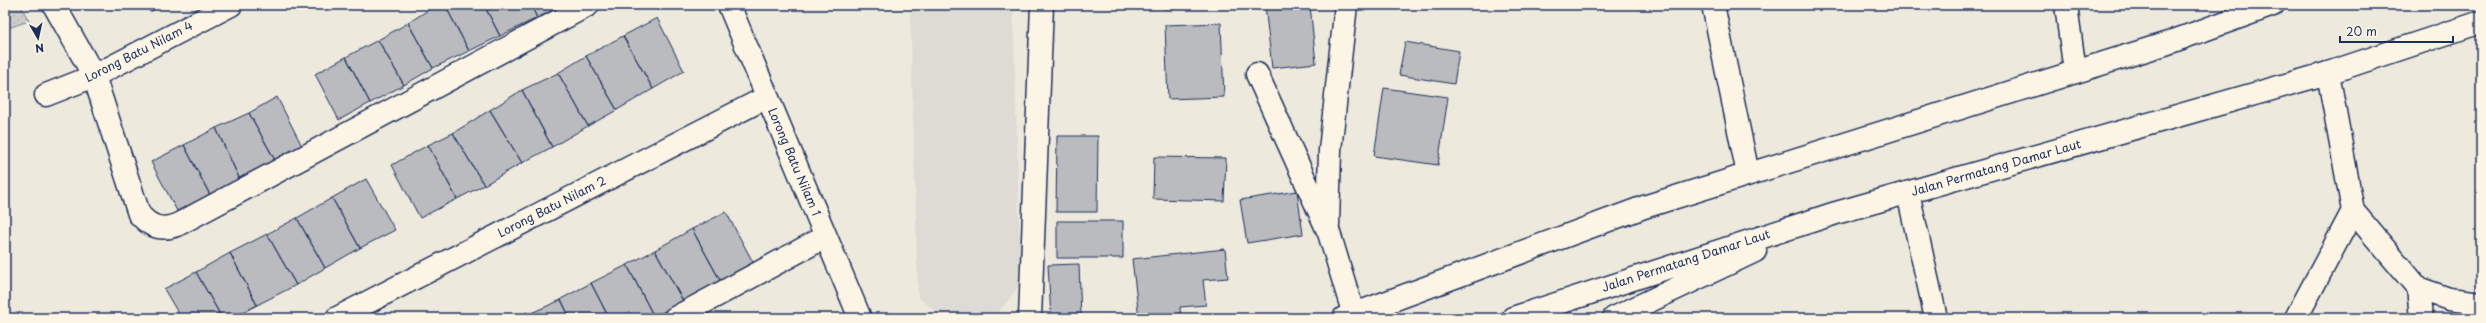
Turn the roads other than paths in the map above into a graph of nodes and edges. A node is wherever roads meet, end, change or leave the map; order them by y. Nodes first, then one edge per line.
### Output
1 (54, 5) edge
2 (230, 5) edge
3 (588, 5) edge
4 (729, 5) edge
5 (1042, 5) edge
6 (1346, 5) edge
7 (1713, 5) edge
8 (2066, 5) edge
9 (2273, 5) edge
10 (2481, 22) edge
11 (2076, 72) junction
12 (2328, 73) junction
13 (1257, 74) dead end
14 (94, 76) junction
15 (46, 95) dead end
16 (767, 97) junction
17 (1748, 174) junction
18 (1908, 193) junction
19 (2353, 211) junction
20 (1836, 213) junction
21 (1329, 233) junction
22 (825, 237) junction
23 (2418, 288) junction
24 (2481, 303) edge
25 (1534, 314) edge
26 (1349, 316) edge
27 (337, 318) edge
28 (674, 318) edge
29 (860, 318) edge
30 (1030, 318) edge
31 (1513, 318) edge
32 (1614, 318) edge
33 (1936, 318) edge
34 (2296, 318) edge
35 (2421, 318) edge

1 - 14 main road
2 - 14 main road, Lorong Batu Nilam 4
3 - 14 main road
4 - 16 main road, Lorong Batu Nilam 1
5 - 30 main road
6 - 21 main road
7 - 17 main road
8 - 11 main road
9 - 11 main road
10 - 12 main road, Jalan Permatang Damar Laut
11 - 17 main road
12 - 18 main road, Jalan Permatang Damar Laut
12 - 19 main road
13 - 21 main road
14 - 15 main road, Lorong Batu Nilam 4
16 - 22 main road, Lorong Batu Nilam 1
16 - 27 main road, Lorong Batu Nilam 2
17 - 26 main road
18 - 20 main road, Jalan Permatang Damar Laut
18 - 33 main road
19 - 23 main road
19 - 34 main road
20 - 25 main road, Jalan Permatang Damar Laut
20 - 32 main road
21 - 26 main road
22 - 28 main road
22 - 29 main road, Lorong Batu Nilam 1
23 - 24 main road
23 - 35 main road
25 - 31 main road, Jalan Permatang Damar Laut

